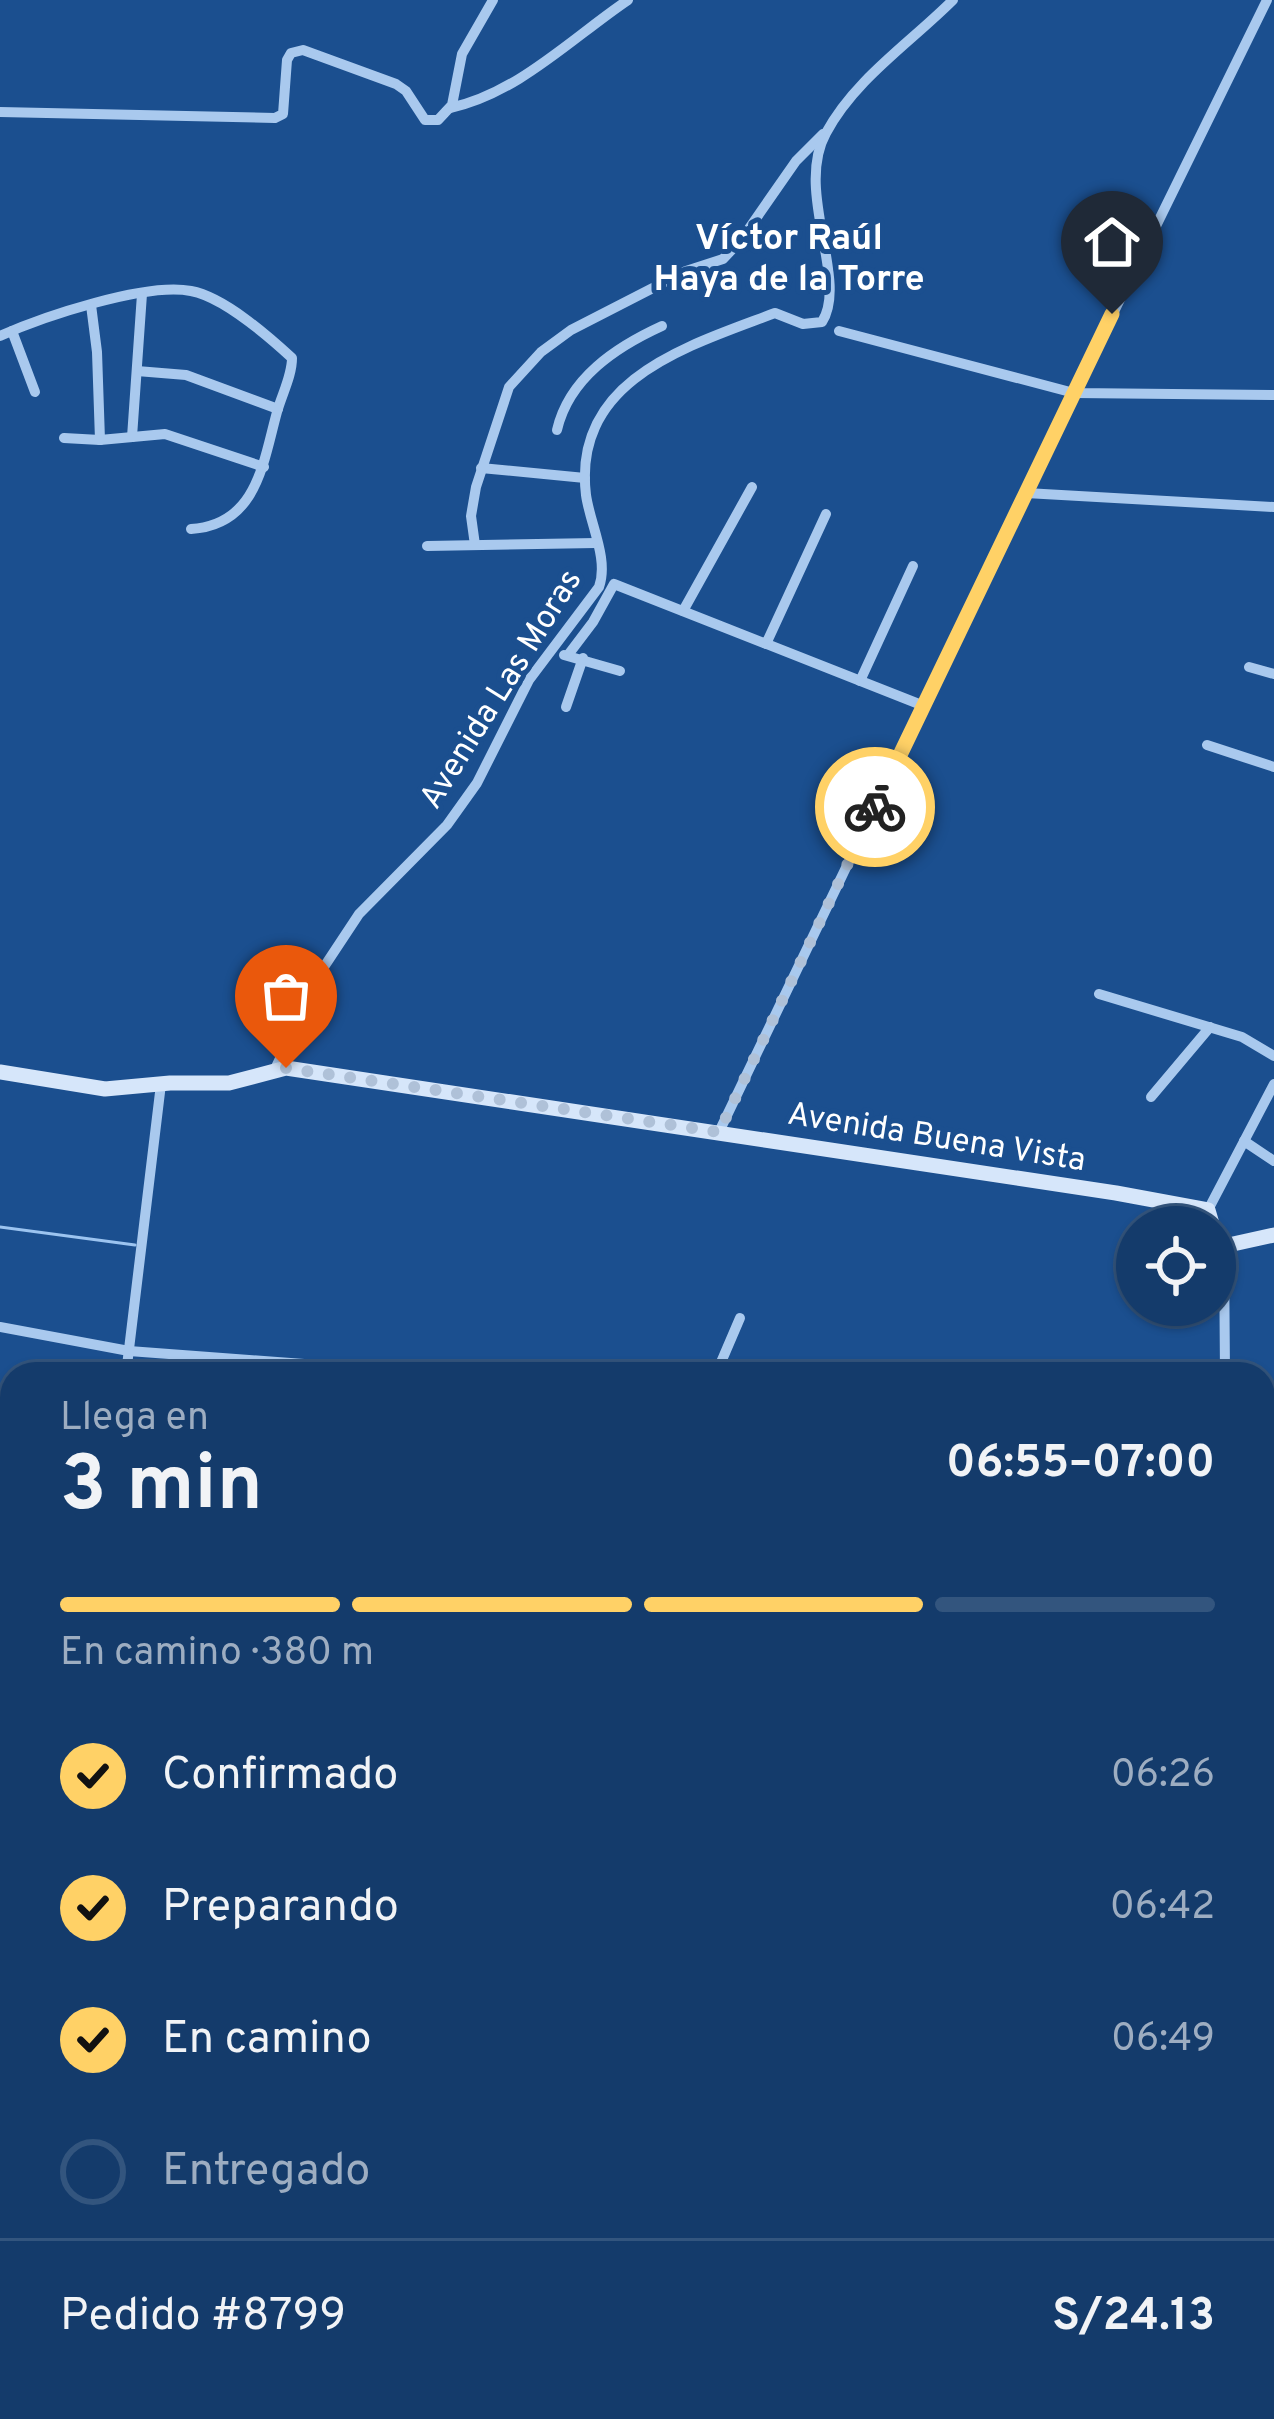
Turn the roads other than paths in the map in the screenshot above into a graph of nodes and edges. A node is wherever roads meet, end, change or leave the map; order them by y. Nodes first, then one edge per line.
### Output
1 (494, 0) edge
2 (628, 0) edge
3 (952, 0) edge
4 (1268, 0) edge
5 (451, 101) junction
6 (0, 112) edge
7 (834, 123) junction
8 (142, 294) junction
9 (91, 305) junction
10 (662, 326) dead end
11 (838, 331) dead end
12 (6, 334) edge
13 (137, 371) junction
14 (35, 392) dead end
15 (1074, 393) junction
16 (1274, 395) edge
17 (278, 409) junction
18 (556, 430) dead end
19 (132, 437) junction
20 (64, 438) dead end
21 (100, 440) junction
22 (264, 467) junction
23 (482, 468) junction
24 (585, 478) junction
25 (752, 487) dead end
26 (1026, 493) junction
27 (1274, 507) edge
28 (826, 514) dead end
29 (191, 530) dead end
30 (596, 543) junction
31 (475, 545) junction
32 (427, 546) dead end
33 (913, 566) dead end
34 (683, 611) junction
35 (766, 644) junction
36 (549, 653) junction
37 (568, 655) junction
38 (583, 658) junction
39 (1249, 667) dead end
40 (620, 671) dead end
41 (1274, 674) edge
42 (860, 681) junction
43 (924, 706) junction
44 (566, 707) dead end
45 (1207, 745) dead end
46 (1274, 767) edge
47 (1099, 994) dead end
48 (1210, 1027) junction
49 (1274, 1055) edge
50 (275, 1069) junction
51 (0, 1072) edge
52 (161, 1084) junction
53 (1274, 1084) edge
54 (1151, 1097) dead end
55 (719, 1132) junction
56 (1244, 1141) junction
57 (1274, 1161) edge
58 (1137, 1206) edge
59 (1216, 1206) edge
60 (1274, 1234) edge
61 (1236, 1240) edge
62 (740, 1318) dead end
63 (1223, 1326) edge
64 (0, 1328) edge
65 (129, 1351) junction
66 (128, 1362) edge
67 (277, 1362) edge
68 (721, 1362) edge
69 (1224, 1362) edge

1 - 5 street
2 - 5 street
3 - 7 street, Avenida Las Moras
4 - 15 street
5 - 6 street
7 - 23 street
7 - 24 street, Avenida Las Moras
8 - 9 street
8 - 13 street
8 - 17 street
9 - 12 street
9 - 21 street
10 - 18 street
11 - 15 street
12 - 14 street
13 - 17 street
13 - 19 street
15 - 16 street
15 - 26 street
17 - 22 street
19 - 21 street
19 - 22 street
20 - 21 street
22 - 29 street
23 - 24 street
23 - 31 street
24 - 30 street, Avenida Las Moras
25 - 34 street
26 - 27 street
26 - 43 street
28 - 35 street
30 - 31 street
30 - 36 street, Avenida Las Moras
31 - 32 street
33 - 42 street
34 - 35 street
34 - 37 street
35 - 42 street
36 - 37 street
36 - 50 street, Avenida Las Moras
37 - 38 street
38 - 40 street
38 - 44 street
39 - 41 street
42 - 43 street
43 - 55 street
45 - 46 street
47 - 48 street
48 - 49 street
48 - 54 street
50 - 52 street, Avenida Buena Vista
50 - 55 street, Avenida Buena Vista
51 - 52 street, Avenida Buena Vista
52 - 65 street
53 - 56 street
55 - 58 street, Avenida Buena Vista
56 - 57 street
56 - 59 street
60 - 61 street
62 - 68 street
63 - 69 street
64 - 65 street
65 - 66 street
65 - 67 street

